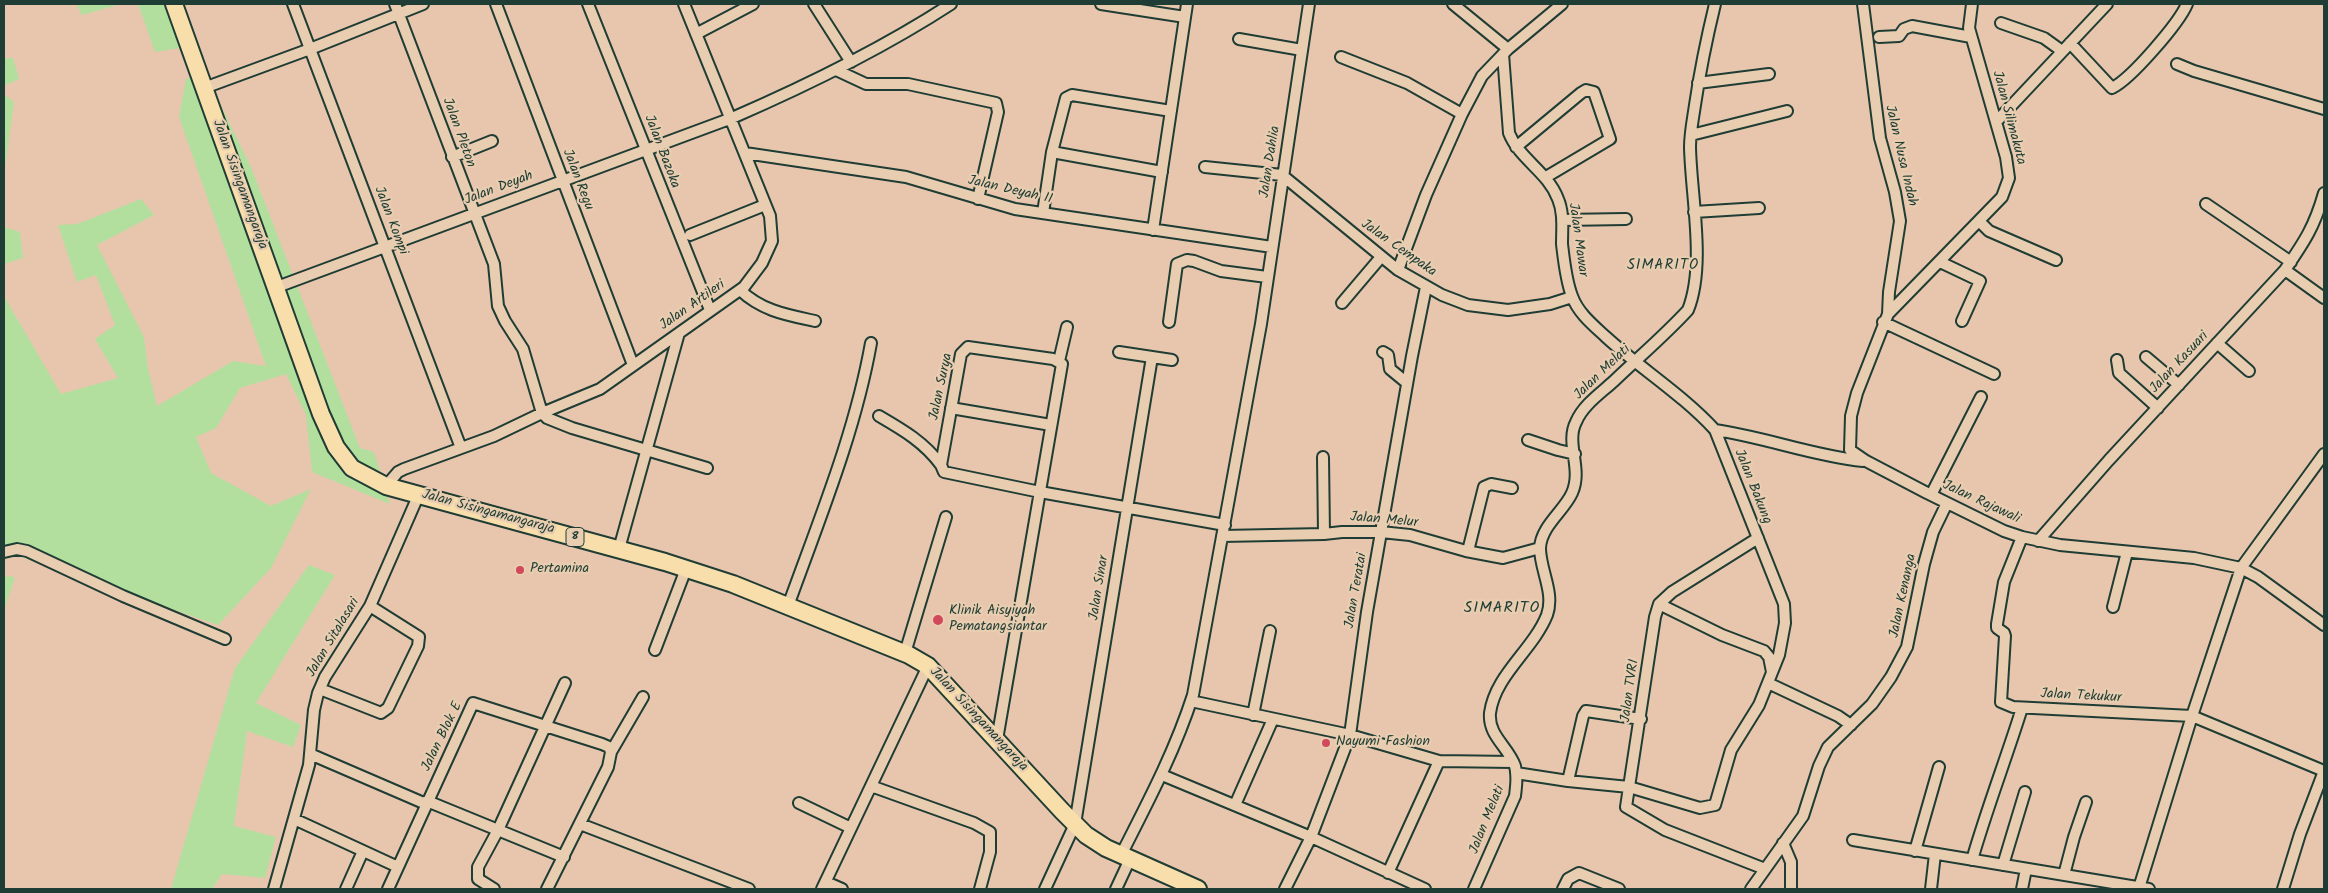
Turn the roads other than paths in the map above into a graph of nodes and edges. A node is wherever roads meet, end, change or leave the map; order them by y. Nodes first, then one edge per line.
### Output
1 (174, 4) edge
2 (293, 4) edge
3 (423, 4) edge
4 (496, 4) edge
5 (588, 4) edge
6 (684, 4) edge
7 (753, 4) edge
8 (814, 4) edge
9 (951, 4) edge
10 (1101, 4) edge
11 (1187, 4) edge
12 (1309, 4) edge
13 (1454, 4) edge
14 (1562, 4) edge
15 (1715, 4) edge
16 (1863, 4) edge
17 (1972, 4) edge
18 (2107, 4) edge
19 (2186, 4) edge
20 (397, 9) edge
21 (1185, 17) junction
22 (2001, 23) dead end
23 (696, 34) junction
24 (1971, 36) junction
25 (1880, 37) dead end
26 (1239, 39) dead end
27 (2066, 47) junction
28 (310, 49) junction
29 (1302, 50) junction
30 (1505, 51) junction
31 (1341, 57) dead end
32 (851, 62) junction
33 (2177, 64) dead end
34 (836, 70) junction
35 (1769, 74) dead end
36 (1698, 83) junction
37 (204, 88) junction
38 (2324, 109) edge
39 (1171, 111) junction
40 (1787, 111) dead end
41 (1462, 114) junction
42 (732, 118) junction
43 (1996, 122) junction
44 (1691, 135) junction
45 (492, 141) dead end
46 (1516, 147) junction
47 (646, 149) junction
48 (1052, 152) junction
49 (745, 153) junction
50 (452, 157) junction
51 (1206, 167) dead end
52 (1162, 172) junction
53 (1282, 175) junction
54 (1546, 177) junction
55 (563, 179) junction
56 (2324, 194) edge
57 (978, 198) junction
58 (2206, 204) dead end
59 (766, 205) junction
60 (1759, 208) dead end
61 (1694, 212) junction
62 (473, 213) junction
63 (1043, 213) junction
64 (1626, 219) dead end
65 (2321, 219) edge
66 (1562, 220) junction
67 (1980, 222) junction
68 (1153, 230) junction
69 (690, 235) dead end
70 (385, 246) junction
71 (1272, 248) junction
72 (1381, 257) junction
73 (2056, 260) dead end
74 (1940, 262) junction
75 (2288, 266) junction
76 (1398, 270) junction
77 (1268, 277) junction
78 (276, 287) junction
79 (1426, 287) junction
80 (740, 290) junction
81 (1572, 297) junction
82 (2324, 298) edge
83 (1342, 303) dead end
84 (710, 310) junction
85 (1886, 318) junction
86 (815, 321) dead end
87 (1169, 322) dead end
88 (1962, 322) dead end
89 (1067, 327) dead end
90 (678, 333) junction
91 (871, 343) dead end
92 (2217, 343) junction
93 (1119, 352) dead end
94 (1383, 352) dead end
95 (1152, 357) junction
96 (2146, 357) dead end
97 (1172, 360) dead end
98 (2117, 360) dead end
99 (1059, 361) junction
100 (1634, 362) junction
101 (633, 365) junction
102 (2249, 370) dead end
103 (1994, 374) dead end
104 (1407, 383) junction
105 (2179, 385) junction
106 (1981, 397) dead end
107 (951, 408) junction
108 (2158, 408) junction
109 (542, 413) junction
110 (879, 416) dead end
111 (1052, 425) junction
112 (1715, 430) junction
113 (1528, 440) dead end
114 (460, 448) junction
115 (647, 451) junction
116 (1575, 454) junction
117 (1323, 456) dead end
118 (2323, 459) edge
119 (1866, 461) junction
120 (941, 465) junction
121 (707, 468) dead end
122 (386, 486) junction
123 (1512, 488) dead end
124 (1040, 492) junction
125 (419, 494) junction
126 (1931, 495) junction
127 (1947, 502) junction
128 (1127, 507) junction
129 (946, 517) dead end
130 (1224, 525) junction
131 (1381, 532) junction
132 (1324, 534) junction
133 (1222, 536) junction
134 (2022, 537) junction
135 (1758, 538) junction
136 (2038, 541) junction
137 (1540, 548) junction
138 (619, 549) junction
139 (1468, 551) junction
140 (4, 552) edge
141 (2128, 552) junction
142 (686, 568) junction
143 (2242, 568) junction
144 (1659, 604) junction
145 (370, 606) junction
146 (788, 606) junction
147 (2112, 606) dead end
148 (2324, 625) edge
149 (1270, 631) dead end
150 (225, 639) dead end
151 (655, 650) dead end
152 (905, 653) junction
153 (928, 666) junction
154 (1772, 672) junction
155 (565, 683) dead end
156 (1768, 683) junction
157 (320, 689) junction
158 (643, 697) dead end
159 (1191, 701) junction
160 (2022, 708) junction
161 (1253, 715) junction
162 (2192, 716) junction
163 (1273, 719) junction
164 (1641, 719) junction
165 (1851, 725) junction
166 (545, 728) junction
167 (1350, 735) junction
168 (997, 740) junction
169 (611, 752) junction
170 (310, 754) junction
171 (1439, 761) junction
172 (1513, 762) junction
173 (1939, 767) dead end
174 (2324, 771) edge
175 (1516, 773) junction
176 (1162, 775) junction
177 (1568, 782) junction
178 (871, 786) junction
179 (1629, 787) junction
180 (2025, 792) dead end
181 (427, 802) junction
182 (2086, 802) dead end
183 (799, 803) dead end
184 (1235, 805) junction
185 (294, 819) junction
186 (580, 824) junction
187 (1075, 824) junction
188 (851, 828) junction
189 (498, 830) junction
190 (1311, 837) junction
191 (1853, 840) dead end
192 (1783, 843) junction
193 (363, 851) junction
194 (1915, 851) junction
195 (1935, 854) junction
196 (564, 857) junction
197 (1126, 857) junction
198 (1972, 860) junction
199 (2003, 865) junction
200 (398, 867) junction
201 (1765, 869) junction
202 (2026, 869) junction
203 (1388, 873) junction
204 (2064, 875) junction
205 (824, 886) edge
206 (274, 889) edge
207 (346, 889) edge
208 (388, 889) edge
209 (494, 889) edge
210 (546, 889) edge
211 (748, 889) edge
212 (842, 889) edge
213 (980, 889) edge
214 (1044, 889) edge
215 (1116, 889) edge
216 (1198, 889) edge
217 (1285, 889) edge
218 (1424, 889) edge
219 (1474, 889) edge
220 (1563, 889) edge
221 (1619, 889) edge
222 (1751, 889) edge
223 (1791, 889) edge
224 (1931, 889) edge
225 (2022, 889) edge
226 (2144, 889) edge
227 (2283, 889) edge

1 - 37 highway, Jalan Sisingamangaraja / 8
2 - 28 street, Jalan Kompi
3 - 20 street
4 - 55 street, Jalan Regu
5 - 47 street, Jalan Bazoka
6 - 23 street, Jalan Artileri
7 - 23 street
8 - 32 street
9 - 32 street, Jalan Deyah
10 - 21 street
11 - 21 street
12 - 29 street, Jalan Dahlia
13 - 30 street
14 - 30 street
15 - 36 street, Jalan Melati
16 - 85 street, Jalan Nusa Indah
17 - 24 street, Jalan Silimakuta
18 - 27 street
19 - 27 street
20 - 28 street
20 - 50 street, Jalan Pleton
21 - 39 street
22 - 27 street
23 - 42 street, Jalan Artileri
24 - 25 street
24 - 43 street, Jalan Silimakuta
26 - 29 street
27 - 43 street
28 - 37 street
28 - 70 street, Jalan Kompi
29 - 53 street, Jalan Dahlia
30 - 41 street
30 - 46 street, Jalan Mawar
31 - 41 street
32 - 34 street, Jalan Deyah
33 - 38 street
34 - 42 street, Jalan Deyah
34 - 57 street
35 - 36 street
36 - 44 street, Jalan Melati
37 - 78 highway, Jalan Sisingamangaraja / 8
39 - 48 street
39 - 52 street
40 - 44 street
41 - 76 street
42 - 47 street, Jalan Deyah
42 - 49 street, Jalan Artileri
43 - 67 street, Jalan Silimakuta
44 - 61 street, Jalan Melati
45 - 50 street
46 - 54 street, Jalan Mawar
46 - 54 street
47 - 55 street, Jalan Deyah
47 - 84 street, Jalan Bazoka
48 - 52 street
48 - 63 street
49 - 57 street, Jalan Deyah II
49 - 59 street, Jalan Artileri
50 - 62 street, Jalan Pleton
51 - 53 street
52 - 68 street
53 - 71 street, Jalan Dahlia
53 - 72 street, Jalan Cempaka
54 - 66 street, Jalan Mawar
55 - 62 street, Jalan Deyah
55 - 101 street, Jalan Regu
56 - 65 street, Jalan Kasuari
57 - 63 street, Jalan Deyah II
58 - 75 street
59 - 69 street
59 - 80 street, Jalan Artileri
60 - 61 street
61 - 100 street, Jalan Melati
62 - 70 street, Jalan Deyah
62 - 109 street, Jalan Pleton
63 - 68 street, Jalan Deyah II
64 - 66 street
65 - 75 street, Jalan Kasuari
66 - 81 street, Jalan Mawar
67 - 73 street
67 - 74 street, Jalan Silimakuta
68 - 71 street, Jalan Deyah II
70 - 78 street, Jalan Deyah
70 - 114 street, Jalan Kompi
71 - 77 street, Jalan Dahlia
72 - 76 street, Jalan Cempaka
72 - 83 street
74 - 85 street, Jalan Silimakuta
74 - 88 street
75 - 82 street
75 - 92 street, Jalan Kasuari
76 - 79 street, Jalan Cempaka
77 - 87 street
77 - 130 street, Jalan Dahlia
78 - 122 highway, Jalan Sisingamangaraja / 8
79 - 81 street, Jalan Cempaka
79 - 104 street, Jalan Teratai
80 - 84 street, Jalan Artileri
80 - 86 street
81 - 100 street, Jalan Mawar
84 - 90 street, Jalan Artileri
85 - 103 street
85 - 119 street, Jalan Rajawali
89 - 99 street
90 - 101 street, Jalan Artileri
90 - 115 street
91 - 146 street
92 - 102 street
92 - 105 street, Jalan Kasuari
93 - 95 street
94 - 104 street
95 - 97 street
95 - 128 street, Jalan Sinar
96 - 105 street
98 - 108 street
99 - 107 street, Jalan Surya
99 - 111 street
100 - 112 street, Jalan Bakung
100 - 116 street, Jalan Melati
101 - 109 street, Jalan Artileri
104 - 131 street, Jalan Teratai
105 - 108 street, Jalan Kasuari
106 - 126 street
107 - 111 street
107 - 120 street, Jalan Surya
108 - 136 street, Jalan Kasuari
109 - 114 street, Jalan Artileri
109 - 115 street
110 - 120 street
111 - 124 street
112 - 119 street
112 - 135 street, Jalan Bakung
113 - 116 street
114 - 122 street, Jalan Artileri
115 - 121 street
115 - 138 street
116 - 137 street, Jalan Melati
117 - 132 street
118 - 143 street
119 - 126 street, Jalan Rajawali
120 - 124 street
122 - 125 highway, Jalan Sisingamangaraja / 8
123 - 139 street
124 - 128 street
124 - 168 street
125 - 138 highway, Jalan Sisingamangaraja / 8
125 - 145 street, Jalan Sitalasari
126 - 127 street, Jalan Rajawali
127 - 134 street, Jalan Rajawali
127 - 165 street, Jalan Kenanga
128 - 130 street
128 - 187 street, Jalan Sinar
129 - 152 street
130 - 133 street, Jalan Dahlia
131 - 132 street, Jalan Melur
131 - 139 street, Jalan Melur
131 - 167 street, Jalan Teratai
132 - 133 street, Jalan Melur
133 - 159 street, Jalan Dahlia
134 - 136 street, Jalan Rajawali
134 - 160 street, Jalan Tekukur
135 - 144 street
135 - 154 street, Jalan Bakung
136 - 141 street, Jalan Rajawali
137 - 139 street, Jalan Melur
137 - 172 street, Jalan Melati
138 - 142 highway, Jalan Sisingamangaraja / 8
140 - 150 street
141 - 143 street, Jalan Rajawali
141 - 147 street
142 - 146 highway, Jalan Sisingamangaraja / 8
142 - 151 street
143 - 148 street, Jalan Rajawali
143 - 162 street
144 - 154 street
144 - 164 street, Jalan TVRI
145 - 157 street, Jalan Sitalasari
145 - 157 street
146 - 152 highway, Jalan Sisingamangaraja / 8
149 - 161 street
152 - 153 highway, Jalan Sisingamangaraja / 8
153 - 168 highway, Jalan Sisingamangaraja / 8
153 - 178 street
154 - 156 street, Jalan Bakung
155 - 166 street
156 - 165 street
156 - 179 street, Jalan Bakung
157 - 170 street, Jalan Sitalasari
158 - 169 street
159 - 161 street
159 - 176 street, Jalan Dahlia
160 - 162 street, Jalan Tekukur
160 - 198 street
161 - 163 street
162 - 174 street, Jalan Tekukur
162 - 226 street
163 - 167 street
163 - 184 street
164 - 177 street
164 - 179 street, Jalan TVRI
165 - 192 street, Jalan Kenanga
166 - 169 street, Jalan Blok E
166 - 181 street, Jalan Blok E
166 - 189 street
167 - 171 street
167 - 190 street, Jalan Teratai
168 - 187 highway, Jalan Sisingamangaraja / 8
169 - 186 street
170 - 181 street
170 - 185 street, Jalan Sitalasari
171 - 172 street
171 - 203 street
172 - 175 street, Jalan Melati
173 - 194 street
174 - 227 street
175 - 177 street
175 - 219 street, Jalan Melati
176 - 184 street
176 - 197 street, Jalan Dahlia
177 - 179 street
178 - 188 street
178 - 213 street
179 - 201 street, Jalan TVRI
180 - 199 street
181 - 189 street
181 - 200 street, Jalan Blok E
182 - 204 street
183 - 188 street
184 - 190 street
185 - 193 street
185 - 206 street, Jalan Sitalasari
186 - 196 street
186 - 211 street
187 - 197 highway, Jalan Sisingamangaraja / 8
187 - 214 street, Jalan Sinar
188 - 205 street
189 - 196 street
189 - 209 street
190 - 203 street
190 - 217 street, Jalan Teratai
191 - 194 street
192 - 201 street, Jalan Kenanga
192 - 223 street
193 - 200 street
193 - 207 street
194 - 195 street
195 - 198 street
195 - 224 street
196 - 210 street
197 - 215 street, Jalan Dahlia
197 - 216 highway, Jalan Sisingamangaraja / 8
198 - 199 street
199 - 202 street
200 - 208 street, Jalan Blok E
201 - 222 street, Jalan Kenanga
202 - 204 street
202 - 225 street
203 - 218 street
204 - 226 street
205 - 212 street
220 - 221 street

